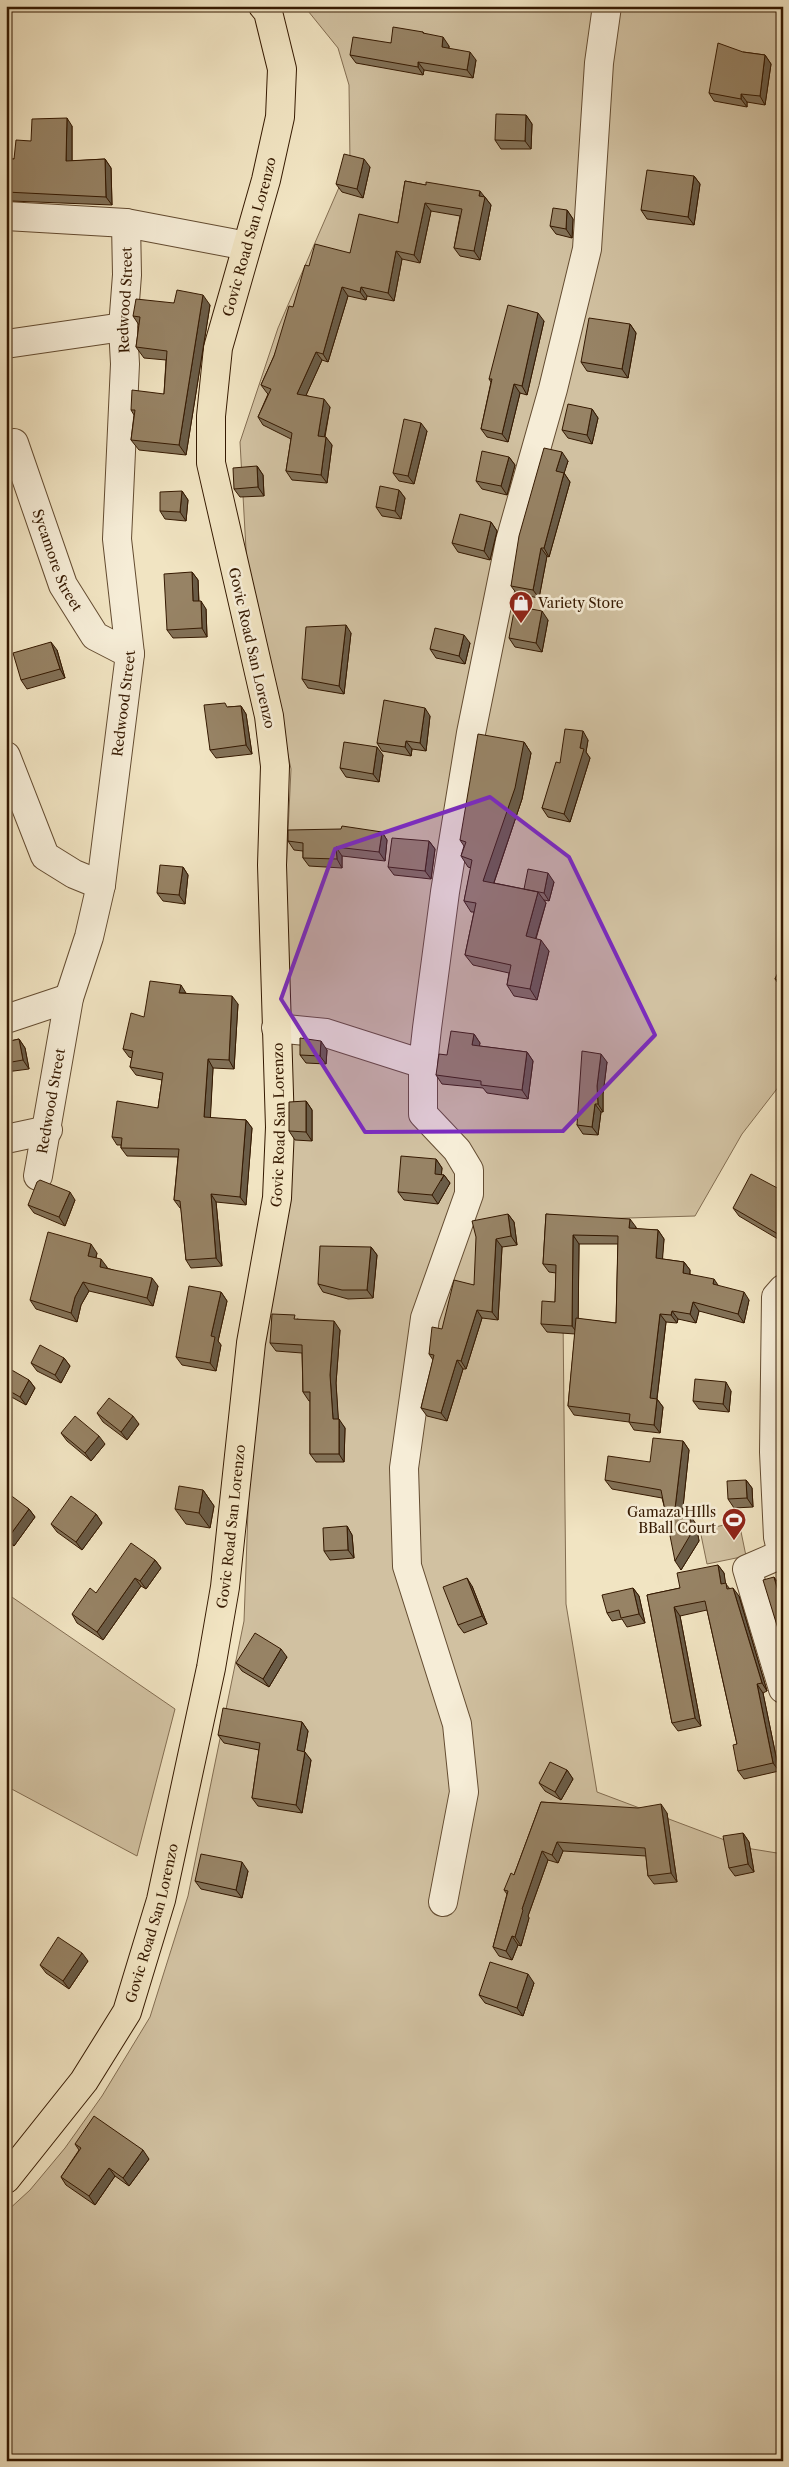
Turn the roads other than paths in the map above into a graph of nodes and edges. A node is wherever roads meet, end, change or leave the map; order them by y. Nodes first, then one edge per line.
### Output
1 (263, 6) edge
2 (607, 6) edge
3 (6, 216) edge
4 (126, 223) junction
5 (247, 246) junction
6 (123, 327) junction
7 (6, 344) edge
8 (14, 443) dead end
9 (130, 654) junction
10 (6, 756) edge
11 (101, 885) junction
12 (69, 998) junction
13 (6, 1019) edge
14 (276, 1028) junction
15 (423, 1064) junction
16 (48, 1130) junction
17 (6, 1139) edge
18 (38, 1176) dead end
19 (783, 1289) edge
20 (782, 1556) edge
21 (783, 1689) edge
22 (443, 1902) dead end
23 (6, 2179) edge

1 - 5 main road, Govic Road San Lorenzo
2 - 15 street
3 - 4 street
4 - 5 street
4 - 6 street, Redwood Street
5 - 14 main road, Govic Road San Lorenzo
6 - 7 street
6 - 9 street, Redwood Street
8 - 9 street, Sycamore Street
9 - 11 street, Redwood Street
10 - 11 street
11 - 12 street, Redwood Street
12 - 13 street
12 - 16 street, Redwood Street
14 - 15 street
14 - 23 main road, Govic Road San Lorenzo
15 - 22 street
16 - 17 street
16 - 18 street, Redwood Street
19 - 20 street
20 - 21 street

